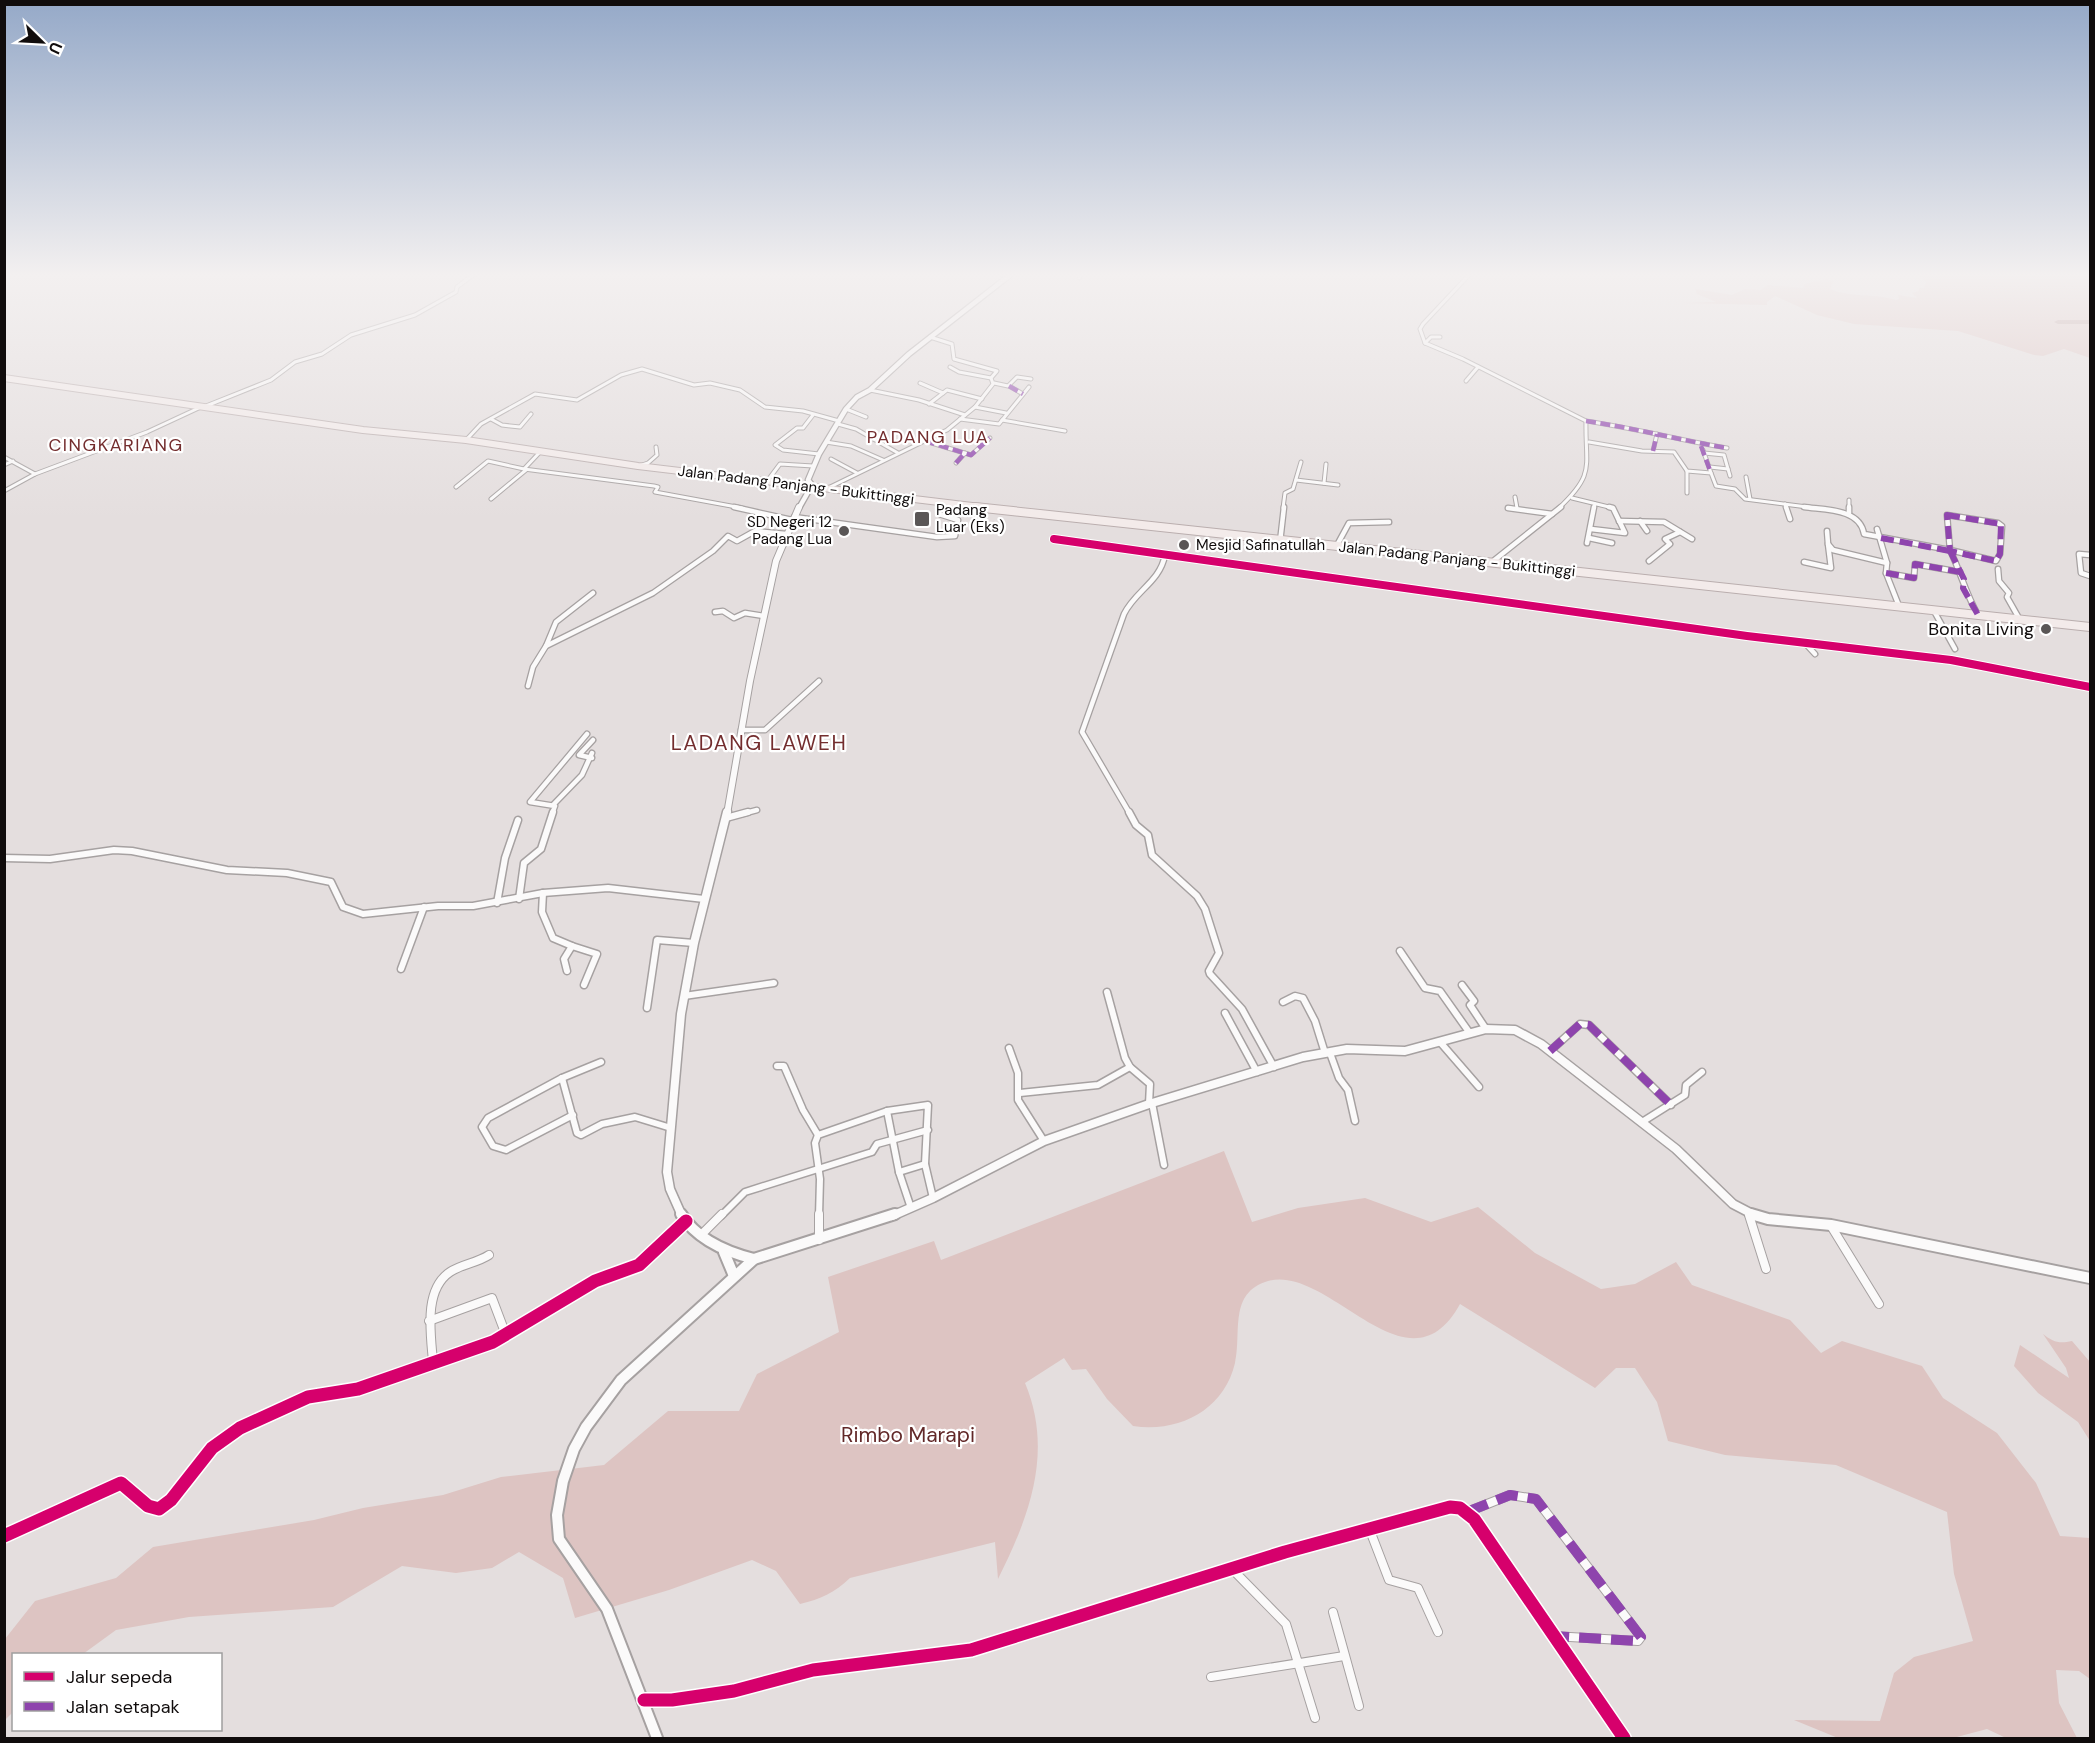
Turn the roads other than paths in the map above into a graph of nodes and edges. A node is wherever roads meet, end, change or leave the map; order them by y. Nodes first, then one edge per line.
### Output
1 (313, 356) edge
2 (908, 356) edge
3 (954, 356) edge
4 (1454, 356) edge
5 (950, 367) dead end
6 (1478, 367) junction
7 (991, 378) junction
8 (6, 379) edge
9 (1031, 379) dead end
10 (1466, 381) dead end
11 (920, 383) dead end
12 (994, 383) junction
13 (1010, 386) junction
14 (1029, 387) dead end
15 (870, 390) junction
16 (943, 393) junction
17 (1023, 394) junction
18 (982, 399) junction
19 (929, 404) junction
20 (205, 406) junction
21 (975, 407) junction
22 (846, 409) junction
23 (795, 412) junction
24 (1006, 413) junction
25 (531, 414) dead end
26 (813, 415) junction
27 (965, 415) junction
28 (793, 417) dead end
29 (866, 417) dead end
30 (491, 419) junction
31 (960, 419) junction
32 (1008, 421) junction
33 (1586, 421) junction
34 (838, 422) junction
35 (1065, 431) dead end
36 (1657, 434) junction
37 (990, 438) dead end
38 (466, 440) junction
39 (925, 441) junction
40 (826, 442) junction
41 (1589, 442) junction
42 (1701, 446) junction
43 (656, 447) dead end
44 (1726, 448) dead end
45 (1653, 451) junction
46 (540, 452) junction
47 (898, 453) junction
48 (964, 453) junction
49 (1704, 453) junction
50 (819, 454) junction
51 (4, 457) edge
52 (831, 459) dead end
53 (883, 460) junction
54 (13, 461) junction
55 (1301, 462) dead end
56 (956, 463) dead end
57 (1326, 464) dead end
58 (4, 465) edge
59 (638, 466) junction
60 (813, 466) junction
61 (1710, 467) junction
62 (1728, 468) junction
63 (525, 470) junction
64 (1687, 471) junction
65 (857, 473) junction
66 (1711, 473) junction
67 (35, 474) junction
68 (1731, 476) dead end
69 (1746, 477) dead end
70 (768, 480) junction
71 (1296, 480) junction
72 (1324, 483) junction
73 (812, 485) junction
74 (1338, 485) dead end
75 (456, 487) dead end
76 (825, 489) junction
77 (4, 491) edge
78 (1688, 493) dead end
79 (1515, 497) dead end
80 (1572, 498) junction
81 (1750, 499) junction
82 (491, 500) dead end
83 (1849, 500) dead end
84 (939, 503) junction
85 (1596, 504) junction
86 (1785, 504) junction
87 (1508, 508) dead end
88 (1517, 509) junction
89 (1849, 513) junction
90 (1552, 514) junction
91 (793, 519) junction
92 (1790, 519) dead end
93 (1619, 521) junction
94 (1640, 521) junction
95 (1389, 522) dead end
96 (1877, 528) dead end
97 (1591, 529) junction
98 (1647, 531) dead end
99 (1827, 531) dead end
100 (1680, 532) junction
101 (786, 534) junction
102 (1589, 538) junction
103 (1881, 538) junction
104 (1054, 539) dead end
105 (1692, 539) dead end
106 (1280, 542) junction
107 (1587, 543) dead end
108 (1612, 543) dead end
109 (1828, 544) junction
110 (1336, 547) junction
111 (1950, 550) junction
112 (1164, 555) junction
113 (2091, 555) edge
114 (1649, 561) dead end
115 (1492, 562) junction
116 (1804, 562) dead end
117 (1887, 563) junction
118 (1998, 569) dead end
119 (1960, 572) junction
120 (1886, 573) junction
121 (2091, 576) edge
122 (593, 593) dead end
123 (1899, 606) junction
124 (1934, 611) junction
125 (715, 612) dead end
126 (1978, 615) junction
127 (764, 616) junction
128 (2020, 620) junction
129 (2091, 627) edge
130 (1804, 642) junction
131 (546, 646) junction
132 (1955, 649) dead end
133 (1815, 654) dead end
134 (819, 681) dead end
135 (528, 686) dead end
136 (2091, 687) edge
137 (741, 730) junction
138 (587, 734) dead end
139 (593, 740) dead end
140 (553, 804) junction
141 (757, 810) dead end
142 (726, 818) junction
143 (518, 820) dead end
144 (4, 858) edge
145 (543, 893) junction
146 (519, 899) junction
147 (704, 899) junction
148 (497, 903) junction
149 (424, 908) junction
150 (694, 943) junction
151 (572, 946) junction
152 (1400, 951) dead end
153 (401, 969) dead end
154 (567, 971) dead end
155 (774, 983) dead end
156 (584, 985) dead end
157 (1462, 985) dead end
158 (1107, 992) dead end
159 (683, 996) junction
160 (1283, 1002) dead end
161 (647, 1008) dead end
162 (1225, 1013) dead end
163 (1486, 1029) junction
164 (1469, 1032) junction
165 (1440, 1042) junction
166 (1009, 1048) dead end
167 (1550, 1051) junction
168 (1328, 1053) junction
169 (600, 1062) dead end
170 (777, 1066) dead end
171 (1130, 1067) junction
172 (1274, 1067) junction
173 (1257, 1072) junction
174 (1701, 1072) dead end
175 (562, 1078) junction
176 (1479, 1087) dead end
177 (1020, 1093) junction
178 (1151, 1103) junction
179 (1671, 1105) junction
180 (888, 1111) junction
181 (573, 1115) junction
182 (1355, 1121) dead end
183 (1642, 1122) junction
184 (671, 1128) junction
185 (928, 1130) junction
186 (818, 1135) junction
187 (893, 1140) junction
188 (1044, 1141) junction
189 (925, 1164) junction
190 (1164, 1165) dead end
191 (819, 1168) junction
192 (899, 1172) junction
193 (933, 1198) junction
194 (912, 1208) junction
195 (1748, 1213) junction
196 (686, 1221) junction
197 (1831, 1225) junction
198 (701, 1235) junction
199 (819, 1241) junction
200 (724, 1252) junction
201 (489, 1255) dead end
202 (754, 1259) junction
203 (1766, 1269) dead end
204 (734, 1276) junction
205 (2091, 1278) edge
206 (1878, 1304) dead end
207 (429, 1322) junction
208 (506, 1335) junction
209 (433, 1362) junction
210 (1467, 1512) junction
211 (1369, 1528) junction
212 (4, 1536) edge
213 (1233, 1570) junction
214 (1333, 1612) dead end
215 (1438, 1632) dead end
216 (1553, 1636) junction
217 (1344, 1656) junction
218 (1299, 1665) junction
219 (1211, 1677) dead end
220 (644, 1700) junction
221 (1359, 1706) dead end
222 (1315, 1718) dead end
223 (657, 1738) edge
224 (1624, 1738) edge

1 - 20 street
2 - 15 main road
3 - 7 street
4 - 6 street
5 - 7 street
6 - 10 street
6 - 33 street
7 - 12 street
8 - 20 highway, Jalan Padang Panjang - Bukittinggi
9 - 13 street
11 - 16 street
12 - 13 street
12 - 18 street
13 - 17 street
14 - 17 street
15 - 19 street
15 - 22 main road
16 - 18 street
16 - 19 street
17 - 24 street
18 - 21 street
19 - 27 street
20 - 38 highway, Jalan Padang Panjang - Bukittinggi
20 - 67 street
21 - 24 street
21 - 27 street
22 - 29 street
22 - 34 main road
23 - 26 street
23 - 28 street
23 - 30 street
24 - 32 street
25 - 30 street
26 - 34 street
26 - 50 street
27 - 31 street
30 - 38 street
31 - 32 street
31 - 39 street
32 - 35 street
33 - 36 street
33 - 41 street
34 - 40 main road
34 - 47 street
36 - 42 street
36 - 45 street
37 - 48 street
38 - 46 highway, Jalan Padang Panjang - Bukittinggi
39 - 47 street
39 - 48 street
40 - 50 main road
40 - 53 street
41 - 45 street
41 - 80 street
42 - 44 street
42 - 49 street
43 - 59 street
45 - 64 street
46 - 59 highway, Jalan Padang Panjang - Bukittinggi
46 - 63 street
47 - 53 street
48 - 56 street
49 - 61 street
49 - 62 street
50 - 60 main road
51 - 54 street
52 - 65 street
53 - 65 street
54 - 58 street
54 - 67 street
55 - 71 street
57 - 72 street
59 - 70 highway, Jalan Padang Panjang - Bukittinggi
60 - 70 street
60 - 73 main road
61 - 62 street
61 - 66 street
62 - 68 street
63 - 75 street
63 - 82 street
63 - 91 street
64 - 66 street
64 - 78 street
65 - 76 street
66 - 81 street
67 - 77 street
69 - 81 street
70 - 73 highway, Jalan Padang Panjang - Bukittinggi
71 - 72 street
71 - 106 street
72 - 74 street
73 - 76 highway, Jalan Padang Panjang - Bukittinggi
73 - 91 main road
76 - 84 highway, Jalan Padang Panjang - Bukittinggi
79 - 88 street
80 - 85 street
80 - 90 street
81 - 86 street
83 - 89 street
84 - 91 street
84 - 106 highway, Jalan Padang Panjang - Bukittinggi
85 - 93 street
85 - 97 street
86 - 89 street
86 - 92 street
87 - 88 street
88 - 90 street
89 - 103 street
90 - 115 street
91 - 101 main road
93 - 94 street
93 - 97 street
94 - 98 street
94 - 100 street
95 - 110 street
96 - 103 street
97 - 102 street
99 - 109 street
100 - 105 street
100 - 114 street
101 - 127 main road
101 - 131 street
102 - 107 street
102 - 108 street
103 - 111 street
103 - 117 street
104 - 112 street
106 - 110 highway, Jalan Padang Panjang - Bukittinggi
109 - 116 street
109 - 117 street
110 - 115 highway, Jalan Padang Panjang - Bukittinggi
111 - 111 street
111 - 119 street
112 - 130 street
112 - 172 street
113 - 121 street
115 - 123 highway, Jalan Padang Panjang - Bukittinggi
117 - 120 street
118 - 128 street
119 - 120 street
119 - 126 street
120 - 123 street
122 - 131 street
123 - 124 highway, Jalan Padang Panjang - Bukittinggi
124 - 126 highway, Jalan Padang Panjang - Bukittinggi
124 - 132 street
125 - 127 street
126 - 128 highway, Jalan Padang Panjang - Bukittinggi
127 - 137 main road
128 - 129 highway, Jalan Padang Panjang - Bukittinggi
130 - 133 street
130 - 136 street
131 - 135 street
134 - 137 street
137 - 142 main road
138 - 140 street
139 - 140 street
140 - 146 street
141 - 142 street
142 - 147 main road
143 - 148 street
144 - 149 street
145 - 146 street
145 - 147 street
145 - 151 street
146 - 148 street
147 - 150 main road
148 - 149 street
149 - 153 street
150 - 159 main road
150 - 161 street
151 - 154 street
151 - 156 street
152 - 164 street
155 - 159 street
157 - 163 street
158 - 171 street
159 - 184 main road
160 - 168 street
162 - 173 street
163 - 164 main road
163 - 167 main road
164 - 165 main road
165 - 168 main road
165 - 176 street
166 - 177 street
167 - 179 street
167 - 183 main road
168 - 172 main road
168 - 182 street
169 - 175 street
170 - 186 street
171 - 177 street
171 - 178 street
172 - 173 main road
173 - 178 main road
174 - 179 street
175 - 181 street
175 - 181 street
177 - 188 street
178 - 188 main road
178 - 190 street
179 - 183 street
180 - 185 street
180 - 186 street
180 - 187 street
181 - 184 street
183 - 195 main road
184 - 196 main road
185 - 187 street
185 - 189 street
186 - 191 street
187 - 191 street
187 - 192 street
188 - 193 main road
189 - 192 street
189 - 193 street
191 - 198 street
191 - 199 street
192 - 194 street
193 - 194 main road
194 - 199 main road
195 - 197 main road
195 - 203 street
196 - 198 main road
196 - 208 street
197 - 205 main road
197 - 206 street
198 - 200 main road
199 - 202 main road
200 - 202 main road
200 - 204 main road
201 - 207 street
202 - 204 main road
204 - 220 main road
207 - 208 street
207 - 209 street
208 - 209 street
209 - 212 street
210 - 211 street
210 - 216 street
210 - 216 street
211 - 213 street
211 - 215 street
213 - 218 street
213 - 220 street
214 - 217 street
216 - 224 street
217 - 218 street
217 - 221 street
218 - 219 street
218 - 222 street
220 - 223 main road

